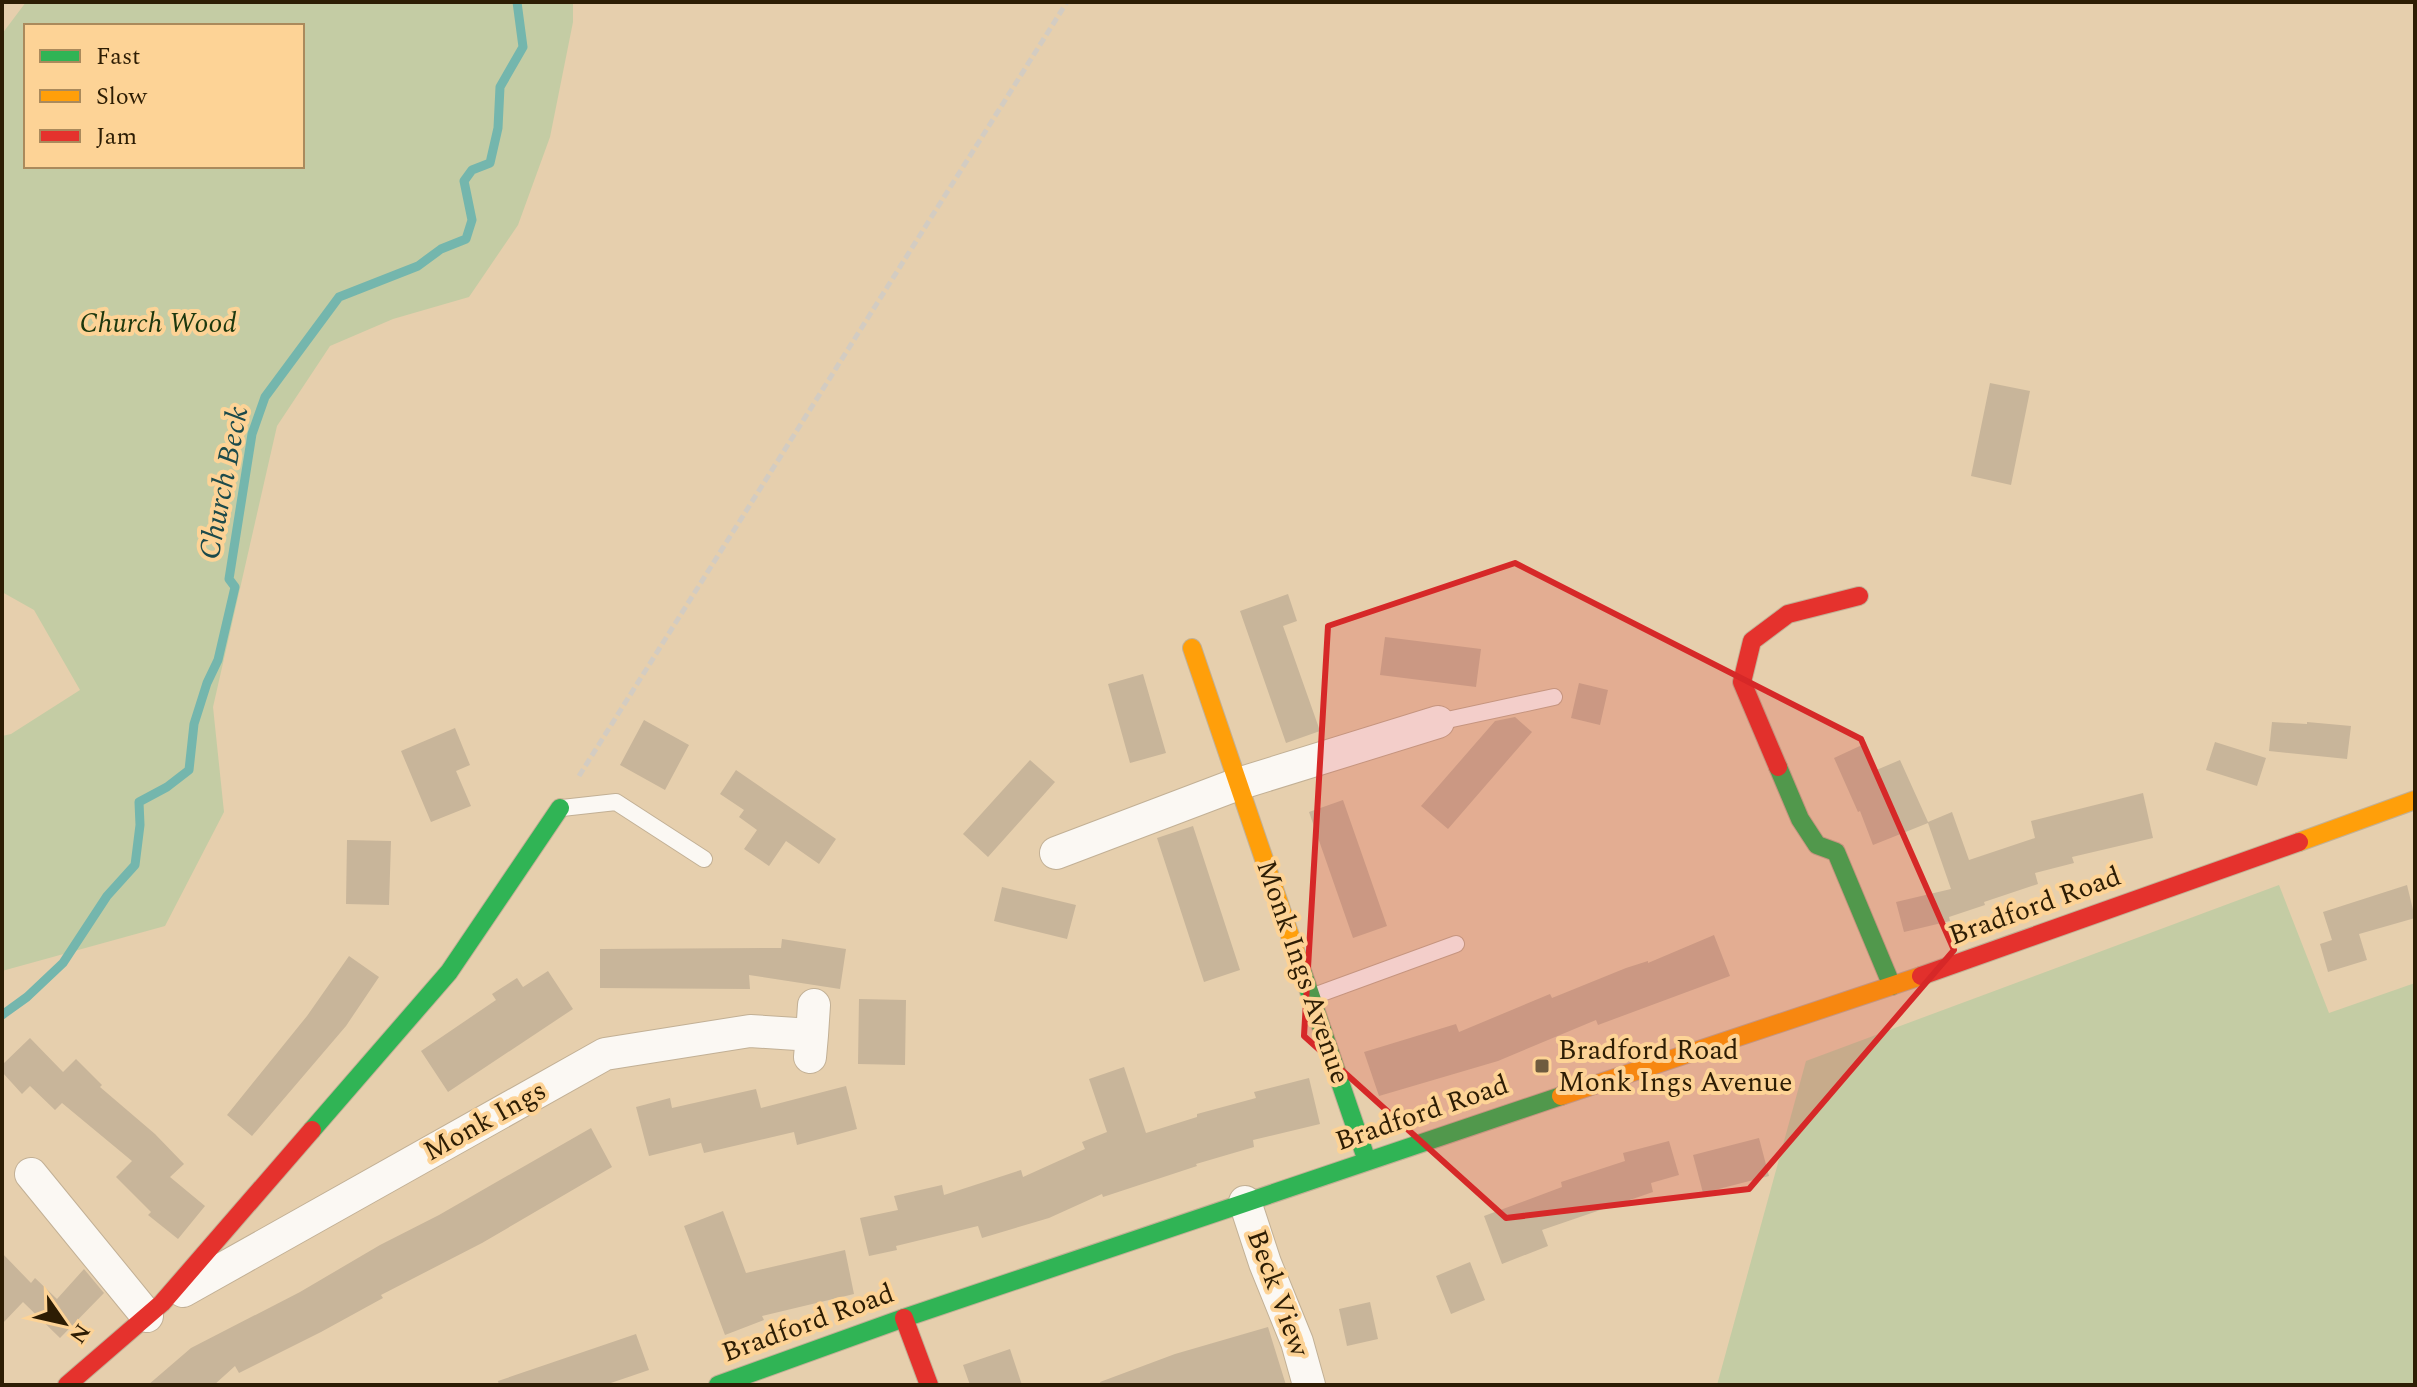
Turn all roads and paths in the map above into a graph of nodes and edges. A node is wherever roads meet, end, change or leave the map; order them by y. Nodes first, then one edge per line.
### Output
1 (1067, 2) edge
2 (1859, 596) dead end
3 (1192, 648) dead end
4 (1554, 697) dead end
5 (1438, 722) joint
6 (1238, 784) junction
7 (2415, 800) edge
8 (560, 808) junction
9 (1056, 853) dead end
10 (704, 859) dead end
11 (1456, 944) dead end
12 (1892, 986) junction
13 (1311, 997) junction
14 (812, 1032) dead end
15 (1367, 1161) junction
16 (31, 1174) dead end
17 (1245, 1202) junction
18 (155, 1309) junction
19 (904, 1318) junction
20 (67, 1385) edge
21 (718, 1385) edge
22 (929, 1385) edge
23 (1309, 1385) edge

1 - 8 path
2 - 12 street
3 - 6 street, Monk Ings Avenue
4 - 5 lane
5 - 6 street
6 - 9 street
6 - 13 street, Monk Ings Avenue
7 - 12 street, Bradford Road
8 - 10 lane
8 - 18 street, Monk Ings
11 - 13 lane
12 - 15 street, Bradford Road
13 - 15 street, Monk Ings Avenue
14 - 18 street, Monk Ings
15 - 17 street, Bradford Road
16 - 18 street
17 - 19 street, Bradford Road
17 - 23 street, Beck View
18 - 20 street, Monk Ings
19 - 21 street, Bradford Road
19 - 22 street

